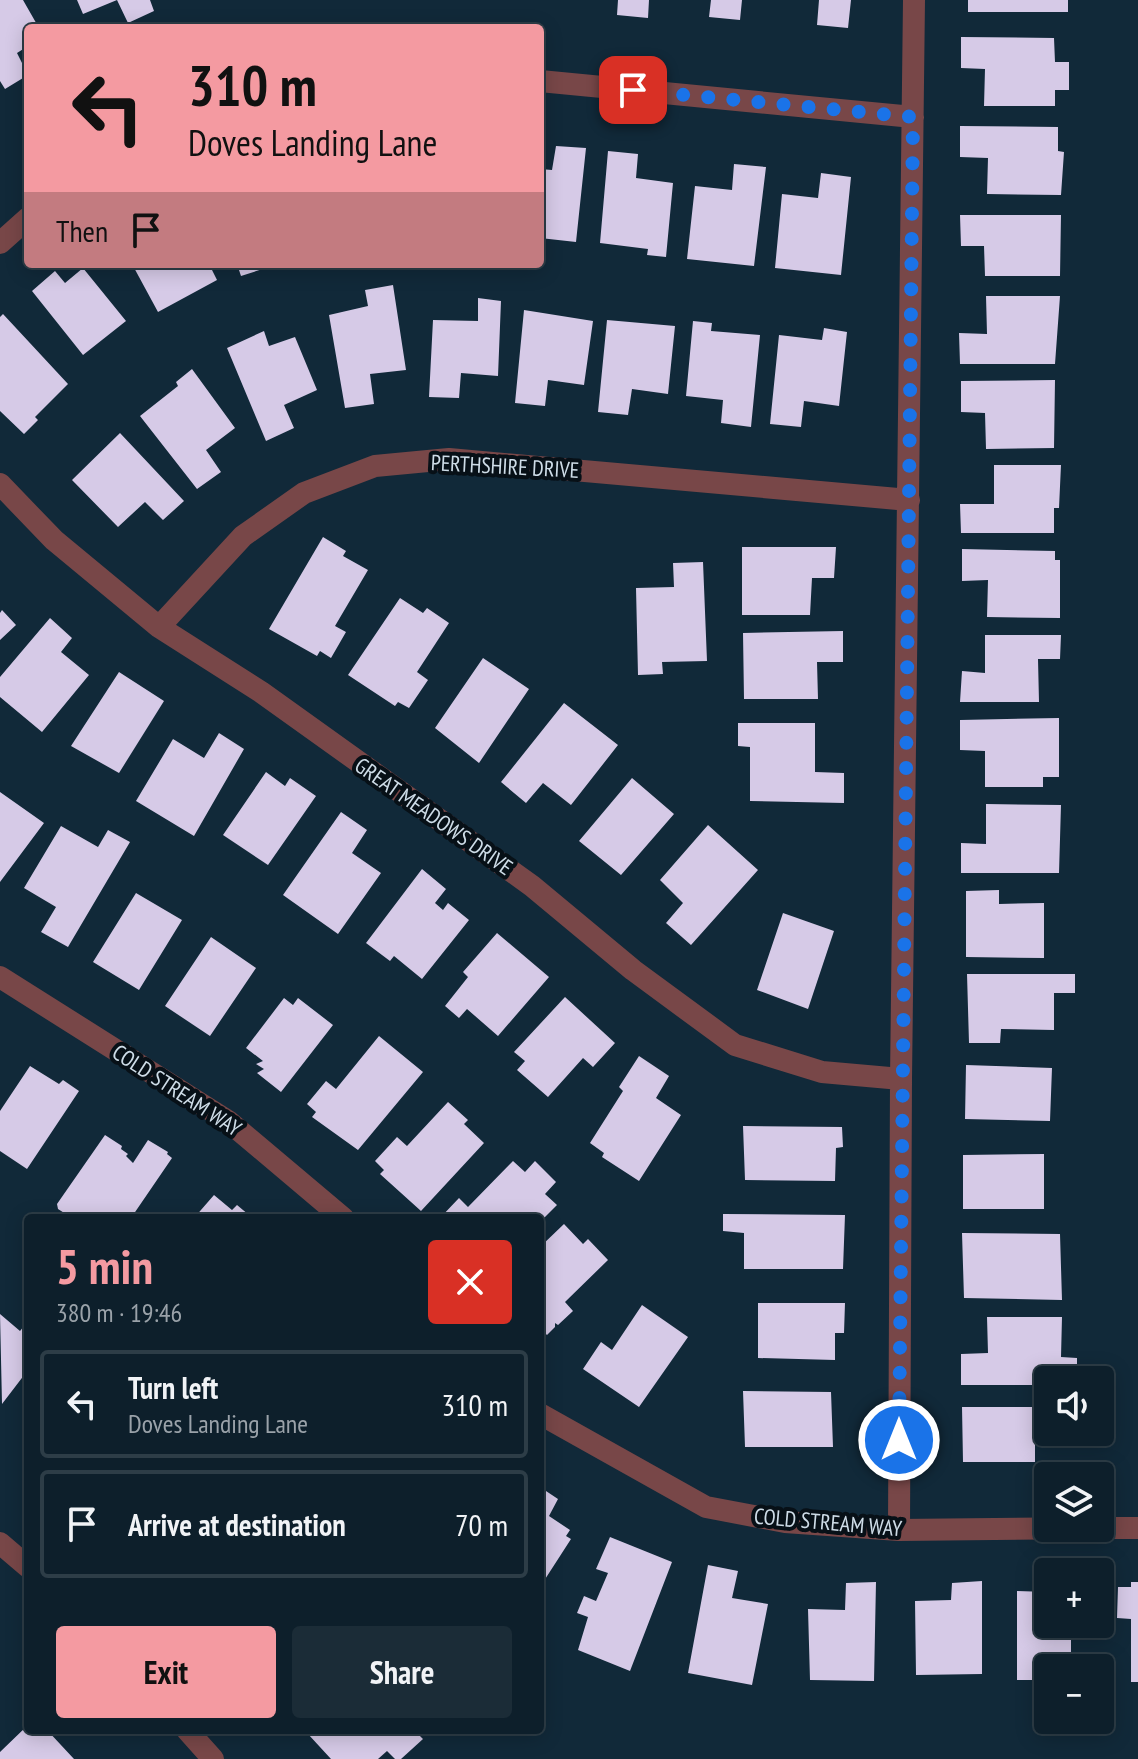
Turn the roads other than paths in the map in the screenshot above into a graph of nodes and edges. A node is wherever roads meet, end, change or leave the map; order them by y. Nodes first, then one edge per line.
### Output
1 (914, 0) edge
2 (544, 81) edge
3 (913, 117) junction
4 (24, 222) edge
5 (0, 243) edge
6 (0, 484) edge
7 (909, 500) junction
8 (159, 627) junction
9 (0, 977) edge
10 (901, 1079) junction
11 (338, 1214) edge
12 (544, 1416) edge
13 (1114, 1528) edge
14 (1138, 1528) edge
15 (1034, 1529) edge
16 (899, 1530) junction
17 (0, 1543) edge
18 (24, 1564) edge
19 (191, 1734) edge
20 (213, 1759) edge

1 - 3 street
2 - 3 street
3 - 7 street
4 - 5 street
6 - 8 street, GREAT MEADOWS DRIVE
7 - 8 street, PERTHSHIRE DRIVE
7 - 10 street
8 - 10 street, GREAT MEADOWS DRIVE
9 - 11 street, COLD STREAM WAY
10 - 16 street
12 - 16 street, COLD STREAM WAY
13 - 14 street
15 - 16 street, COLD STREAM WAY
17 - 18 street
19 - 20 street

